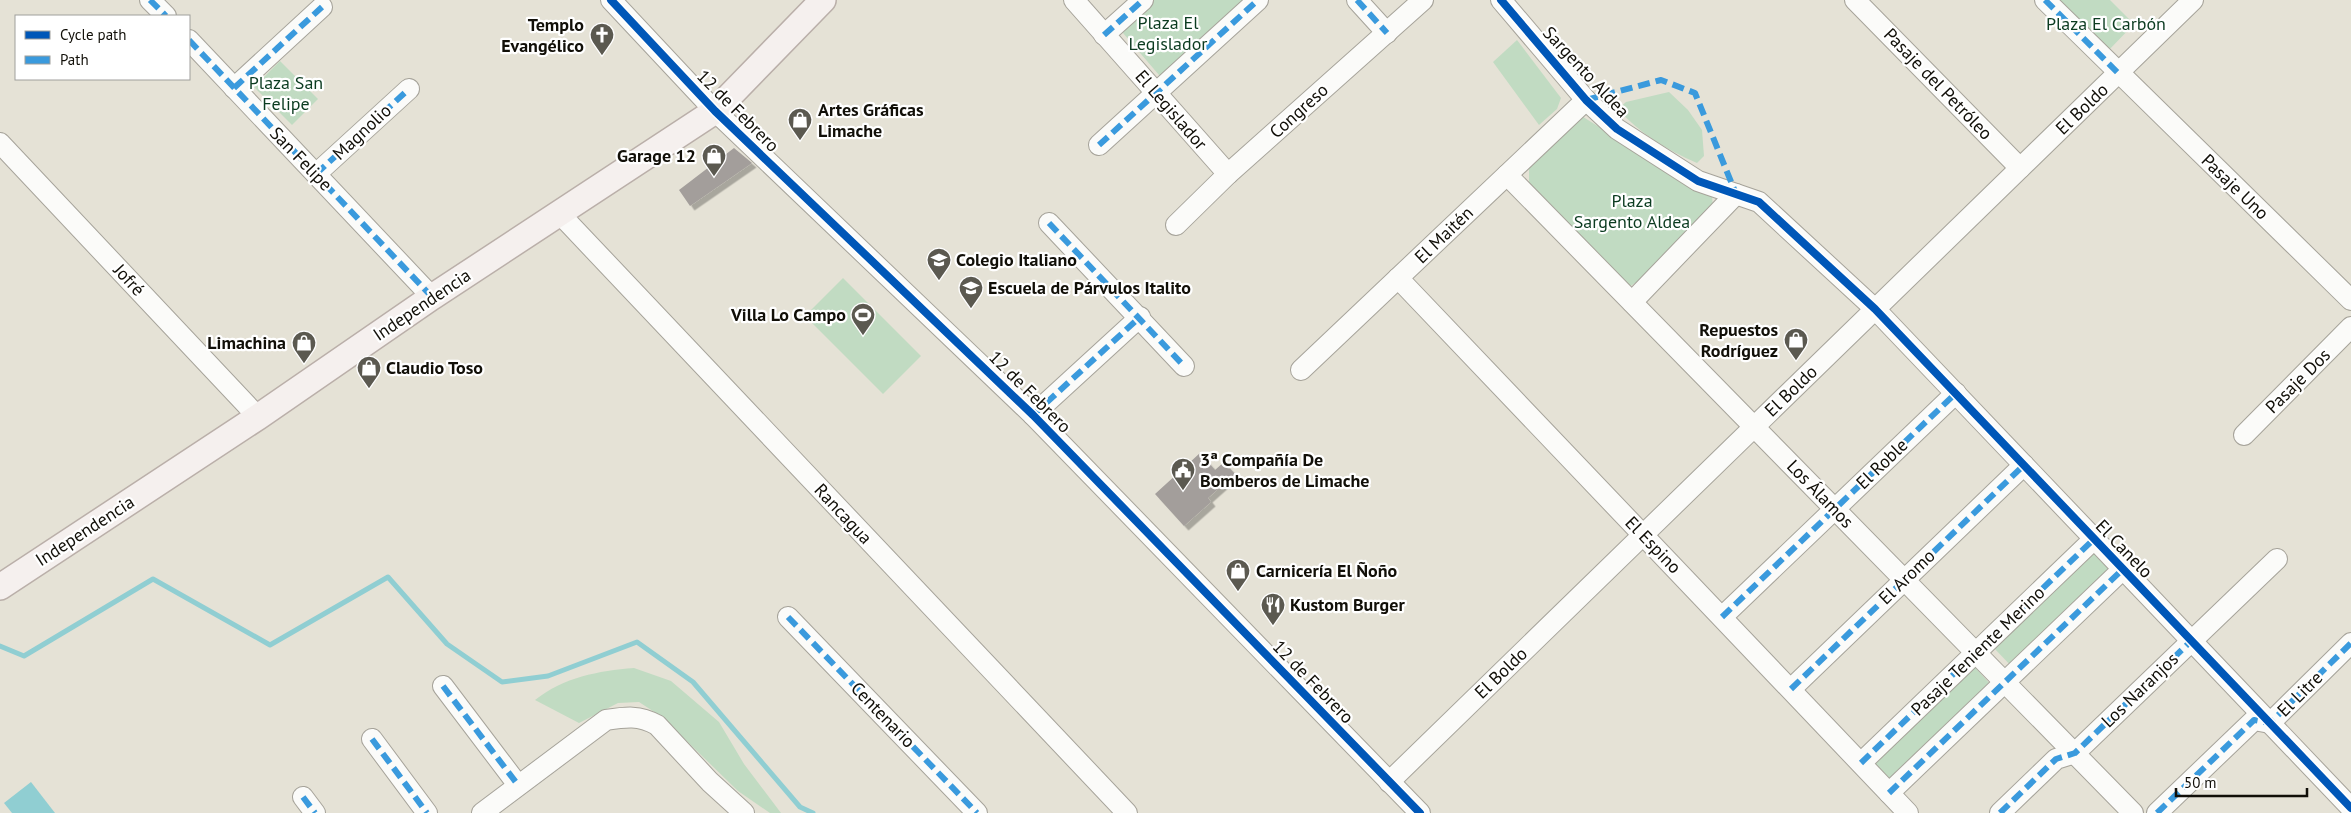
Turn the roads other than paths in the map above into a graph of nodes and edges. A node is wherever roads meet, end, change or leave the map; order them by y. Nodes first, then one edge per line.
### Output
1 (611, 0) edge
2 (824, 0) edge
3 (1074, 0) edge
4 (1143, 0) edge
5 (1258, 0) edge
6 (1357, 0) edge
7 (1423, 0) edge
8 (1501, 0) edge
9 (1855, 0) edge
10 (2045, 0) edge
11 (2193, 0) edge
12 (322, 7) dead end
13 (1387, 33) junction
14 (1104, 35) junction
15 (190, 41) edge
16 (2118, 73) junction
17 (234, 88) junction
18 (409, 89) dead end
19 (1157, 94) junction
20 (1586, 100) junction
21 (715, 111) junction
22 (0, 143) edge
23 (1099, 145) dead end
24 (2020, 168) junction
25 (316, 174) junction
26 (1228, 174) junction
27 (1507, 174) junction
28 (1736, 194) junction
29 (560, 214) junction
30 (1049, 223) dead end
31 (1176, 225) dead end
32 (1398, 278) junction
33 (432, 297) junction
34 (2351, 300) edge
35 (1632, 302) junction
36 (1876, 309) junction
37 (1140, 317) junction
38 (2351, 327) edge
39 (1184, 366) dead end
40 (1301, 370) dead end
41 (1956, 394) junction
42 (1033, 415) junction
43 (258, 417) junction
44 (1754, 427) junction
45 (2244, 435) dead end
46 (2024, 465) junction
47 (1835, 509) junction
48 (1643, 535) junction
49 (2094, 539) junction
50 (2277, 560) dead end
51 (2123, 569) junction
52 (1905, 580) junction
53 (0, 587) edge
54 (788, 617) dead end
55 (1722, 618) junction
56 (2191, 641) junction
57 (2351, 643) edge
58 (1976, 653) junction
59 (2005, 682) junction
60 (443, 686) dead end
61 (1791, 689) junction
62 (2270, 723) junction
63 (372, 739) dead end
64 (2074, 754) junction
65 (1860, 763) junction
66 (1389, 782) junction
67 (518, 785) junction
68 (1889, 793) junction
69 (2347, 807) edge
70 (427, 813) edge
71 (482, 813) edge
72 (744, 813) edge
73 (977, 813) edge
74 (1127, 813) edge
75 (1420, 813) edge
76 (1908, 813) edge
77 (2000, 813) edge
78 (2133, 813) edge
79 (2157, 813) edge

1 - 21 street, 12 de Febrero
2 - 21 main road, Independencia
3 - 14 street, El Legislador
4 - 14 street
5 - 19 street
6 - 13 street
7 - 13 street, Congreso
8 - 20 street, Sargento Aldea
9 - 24 street, Pasaje del Petróleo
10 - 16 street, Pasaje Uno
11 - 16 street, El Boldo
12 - 17 street
13 - 26 street, Congreso
14 - 19 street, El Legislador
15 - 17 street, San Felipe
16 - 24 street, El Boldo
16 - 34 street, Pasaje Uno
17 - 25 street, San Felipe
18 - 25 street, Magnolio
19 - 23 street
19 - 26 street, El Legislador
20 - 27 street, El Maitén
20 - 28 street, Sargento Aldea
21 - 29 main road, Independencia
21 - 42 street, 12 de Febrero
22 - 43 street, Jofré
24 - 36 street, El Boldo
25 - 33 street, San Felipe
26 - 31 street, Congreso
27 - 32 street, El Maitén
27 - 35 street, Los Álamos
28 - 35 street
28 - 36 street, Sargento Aldea
29 - 33 main road, Independencia
29 - 74 street, Rancagua
30 - 37 street
32 - 40 street, El Maitén
32 - 48 street, El Espino
33 - 43 main road, Independencia
35 - 44 street, Los Álamos
36 - 41 street, El Canelo
36 - 44 street, El Boldo
37 - 39 street
37 - 42 street
38 - 45 street, Pasaje Dos
41 - 46 street, El Canelo
41 - 47 street, El Roble
42 - 66 street, 12 de Febrero
43 - 53 main road, Independencia
44 - 47 street, Los Álamos
44 - 48 street, El Boldo
46 - 49 street, El Canelo
46 - 52 street, El Aromo
47 - 52 street, Los Álamos
47 - 55 street, El Roble
48 - 55 street, El Espino
48 - 66 street, El Boldo
49 - 51 street, El Canelo
49 - 58 street, Pasaje Teniente Merino
50 - 56 street, Los Naranjos
51 - 56 street, El Canelo
51 - 59 street
52 - 58 street, Los Álamos
52 - 61 street, El Aromo
54 - 73 street, Centenario
55 - 61 street, El Espino
56 - 62 street, El Canelo
56 - 64 street, Los Naranjos
57 - 62 street, El Litre
58 - 59 street, Los Álamos
58 - 65 street, Pasaje Teniente Merino
59 - 64 street, Los Álamos
59 - 68 street
60 - 67 street
61 - 65 street, El Espino
62 - 69 street, El Canelo
62 - 79 street, El Litre
63 - 70 street
64 - 77 street, Los Naranjos
64 - 78 street, Los Álamos
65 - 68 street, El Espino
66 - 75 street, 12 de Febrero
67 - 71 street
67 - 72 street
68 - 76 street, El Espino

